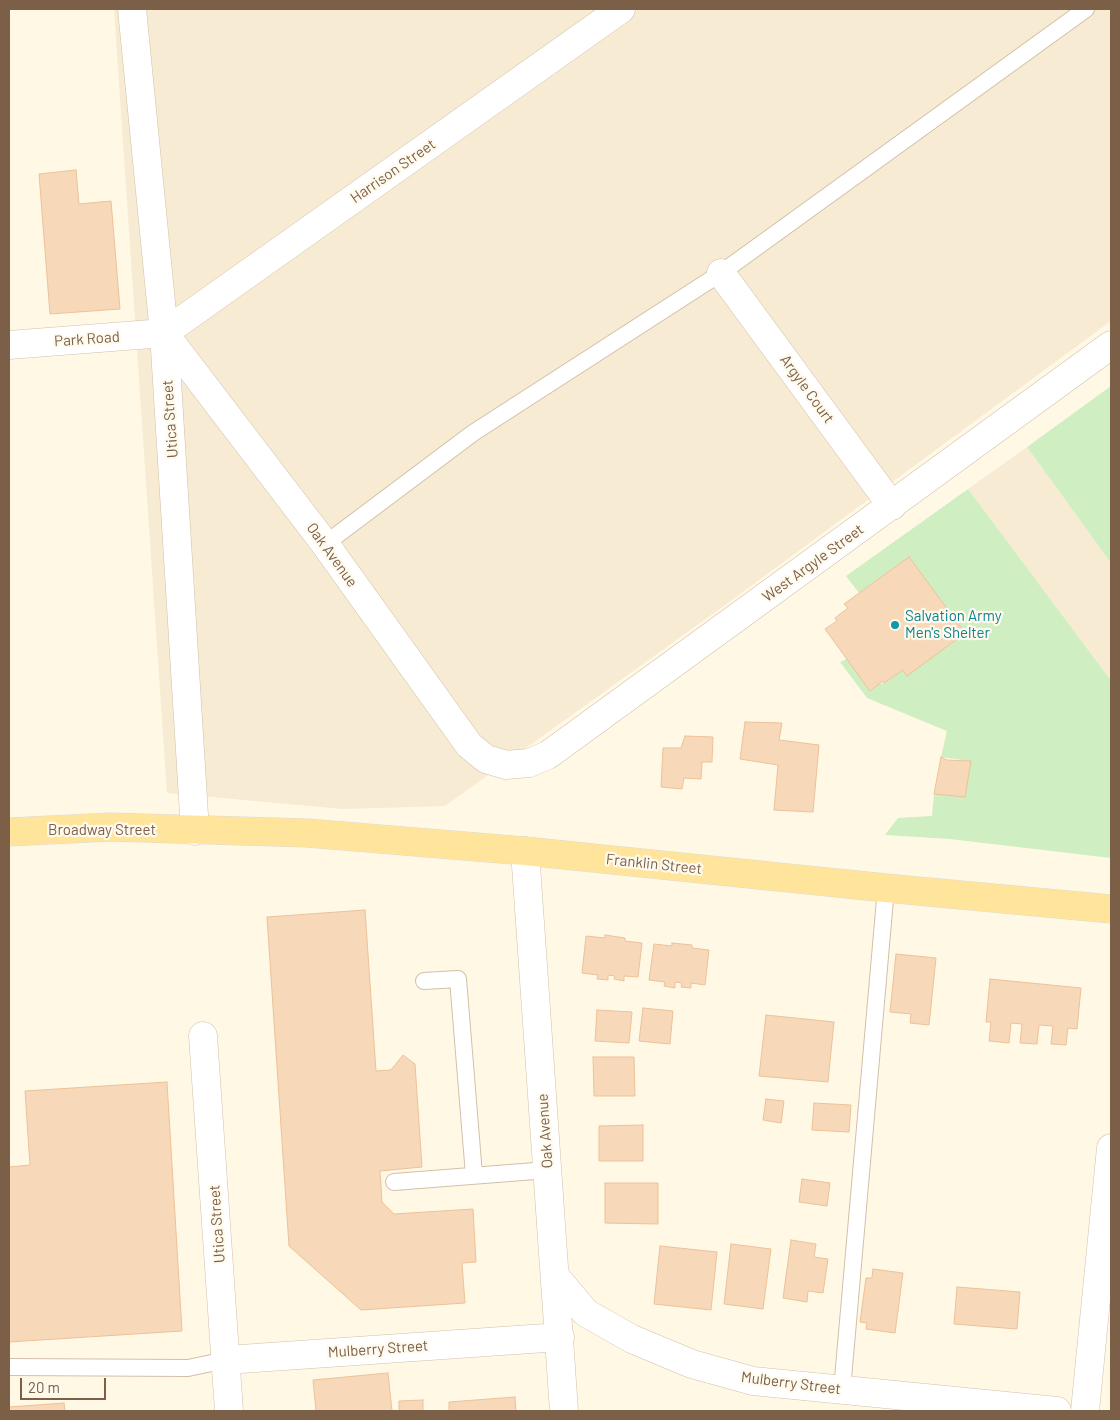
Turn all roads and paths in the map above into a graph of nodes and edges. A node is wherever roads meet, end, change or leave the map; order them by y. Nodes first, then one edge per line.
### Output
1 (132, 9) edge
2 (621, 9) edge
3 (1086, 9) edge
4 (721, 272) junction
5 (164, 333) junction
6 (9, 345) edge
7 (1111, 345) edge
8 (892, 506) junction
9 (325, 544) junction
10 (506, 765) joint
11 (195, 831) junction
12 (9, 832) edge
13 (525, 851) junction
14 (886, 888) junction
15 (1111, 909) edge
16 (424, 981) dead end
17 (203, 1036) dead end
18 (1111, 1148) edge
19 (548, 1170) junction
20 (474, 1175) junction
21 (394, 1182) dead end
22 (555, 1276) junction
23 (560, 1337) junction
24 (226, 1360) junction
25 (9, 1367) edge
26 (842, 1390) junction
27 (229, 1411) edge
28 (564, 1411) edge
29 (1057, 1411) edge
30 (1085, 1411) edge

1 - 5 street, Utica Street
2 - 5 street, Harrison Street
3 - 4 lane
4 - 8 street, Argyle Court
4 - 9 lane
5 - 6 street, Park Road
5 - 9 street, Oak Avenue
5 - 11 street, Utica Street
7 - 8 street, West Argyle Street
8 - 10 street, West Argyle Street
9 - 10 street, Oak Avenue
11 - 12 main road, Broadway Street
11 - 13 main road, Franklin Street
13 - 14 main road, Franklin Street
13 - 19 street, Oak Avenue
14 - 15 main road, Franklin Street
14 - 26 lane
16 - 20 lane
17 - 24 street, Utica Street
18 - 30 street
19 - 20 lane
19 - 22 street, Oak Avenue
20 - 21 lane
22 - 23 street, Oak Avenue
22 - 26 street, Mulberry Street
23 - 24 street, Mulberry Street
23 - 28 street, Oak Avenue
24 - 25 lane
24 - 27 street, Utica Street
26 - 29 street, Mulberry Street

